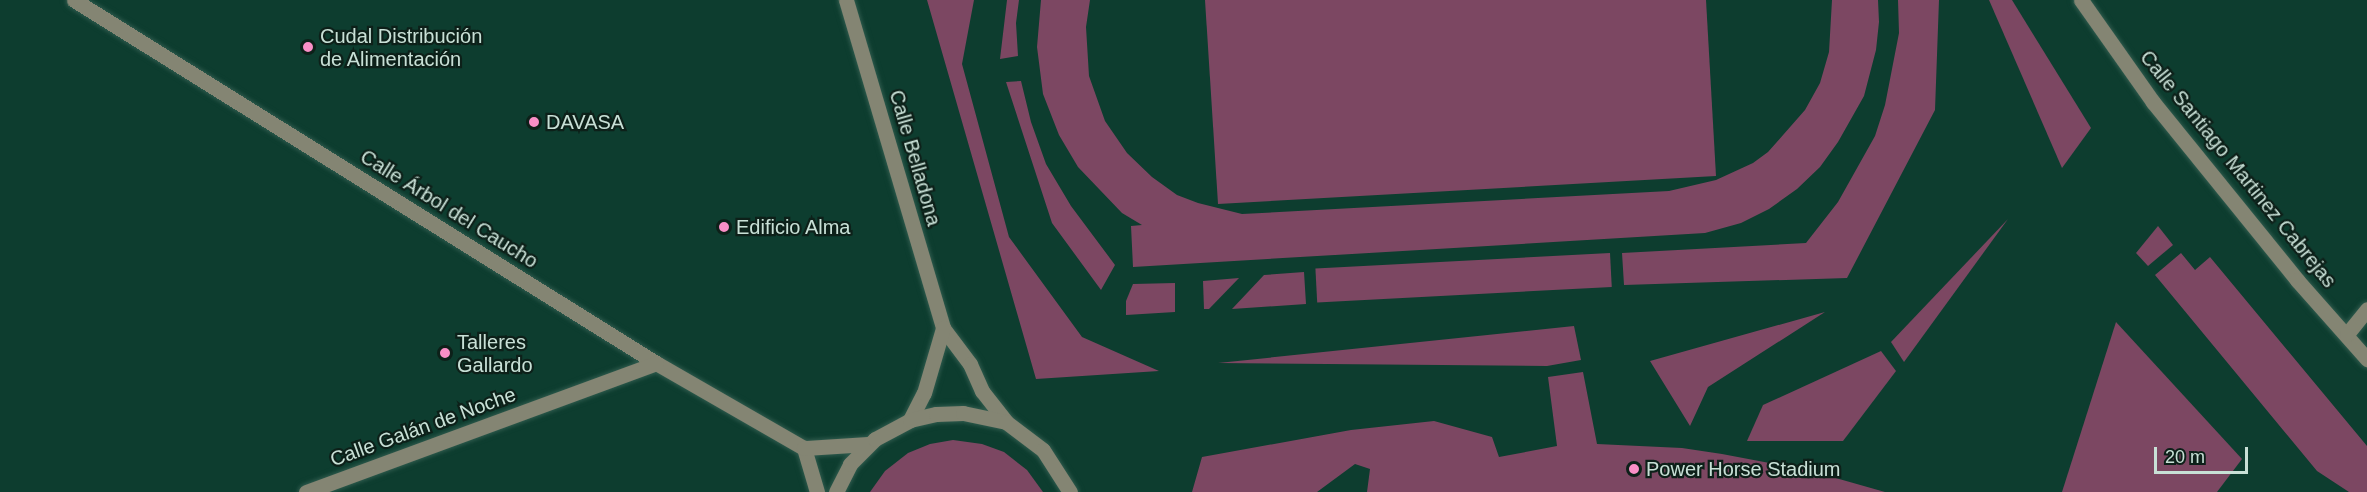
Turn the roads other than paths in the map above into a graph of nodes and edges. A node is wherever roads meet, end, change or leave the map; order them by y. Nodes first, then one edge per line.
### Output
1 (74, 0) edge
2 (846, 0) edge
3 (2081, 0) edge
4 (2367, 309) edge
5 (943, 328) junction
6 (2347, 334) junction
7 (2367, 359) edge
8 (656, 363) junction
9 (910, 420) junction
10 (1006, 422) junction
11 (867, 444) junction
12 (804, 448) junction
13 (306, 492) edge
14 (817, 492) edge
15 (836, 492) edge
16 (1070, 492) edge

1 - 8 street, Calle Árbol del Caucho
2 - 5 street, Calle Belladona
3 - 6 street, Calle Santiago Martinez Cabrejas
4 - 6 street
5 - 9 street
5 - 10 street, Calle Belladona
6 - 7 street, Calle Santiago Martinez Cabrejas
8 - 12 street, Calle Árbol del Caucho
8 - 13 street, Calle Galán de Noche
9 - 10 street
9 - 11 street
10 - 16 street
11 - 12 street
11 - 15 street
12 - 14 street

